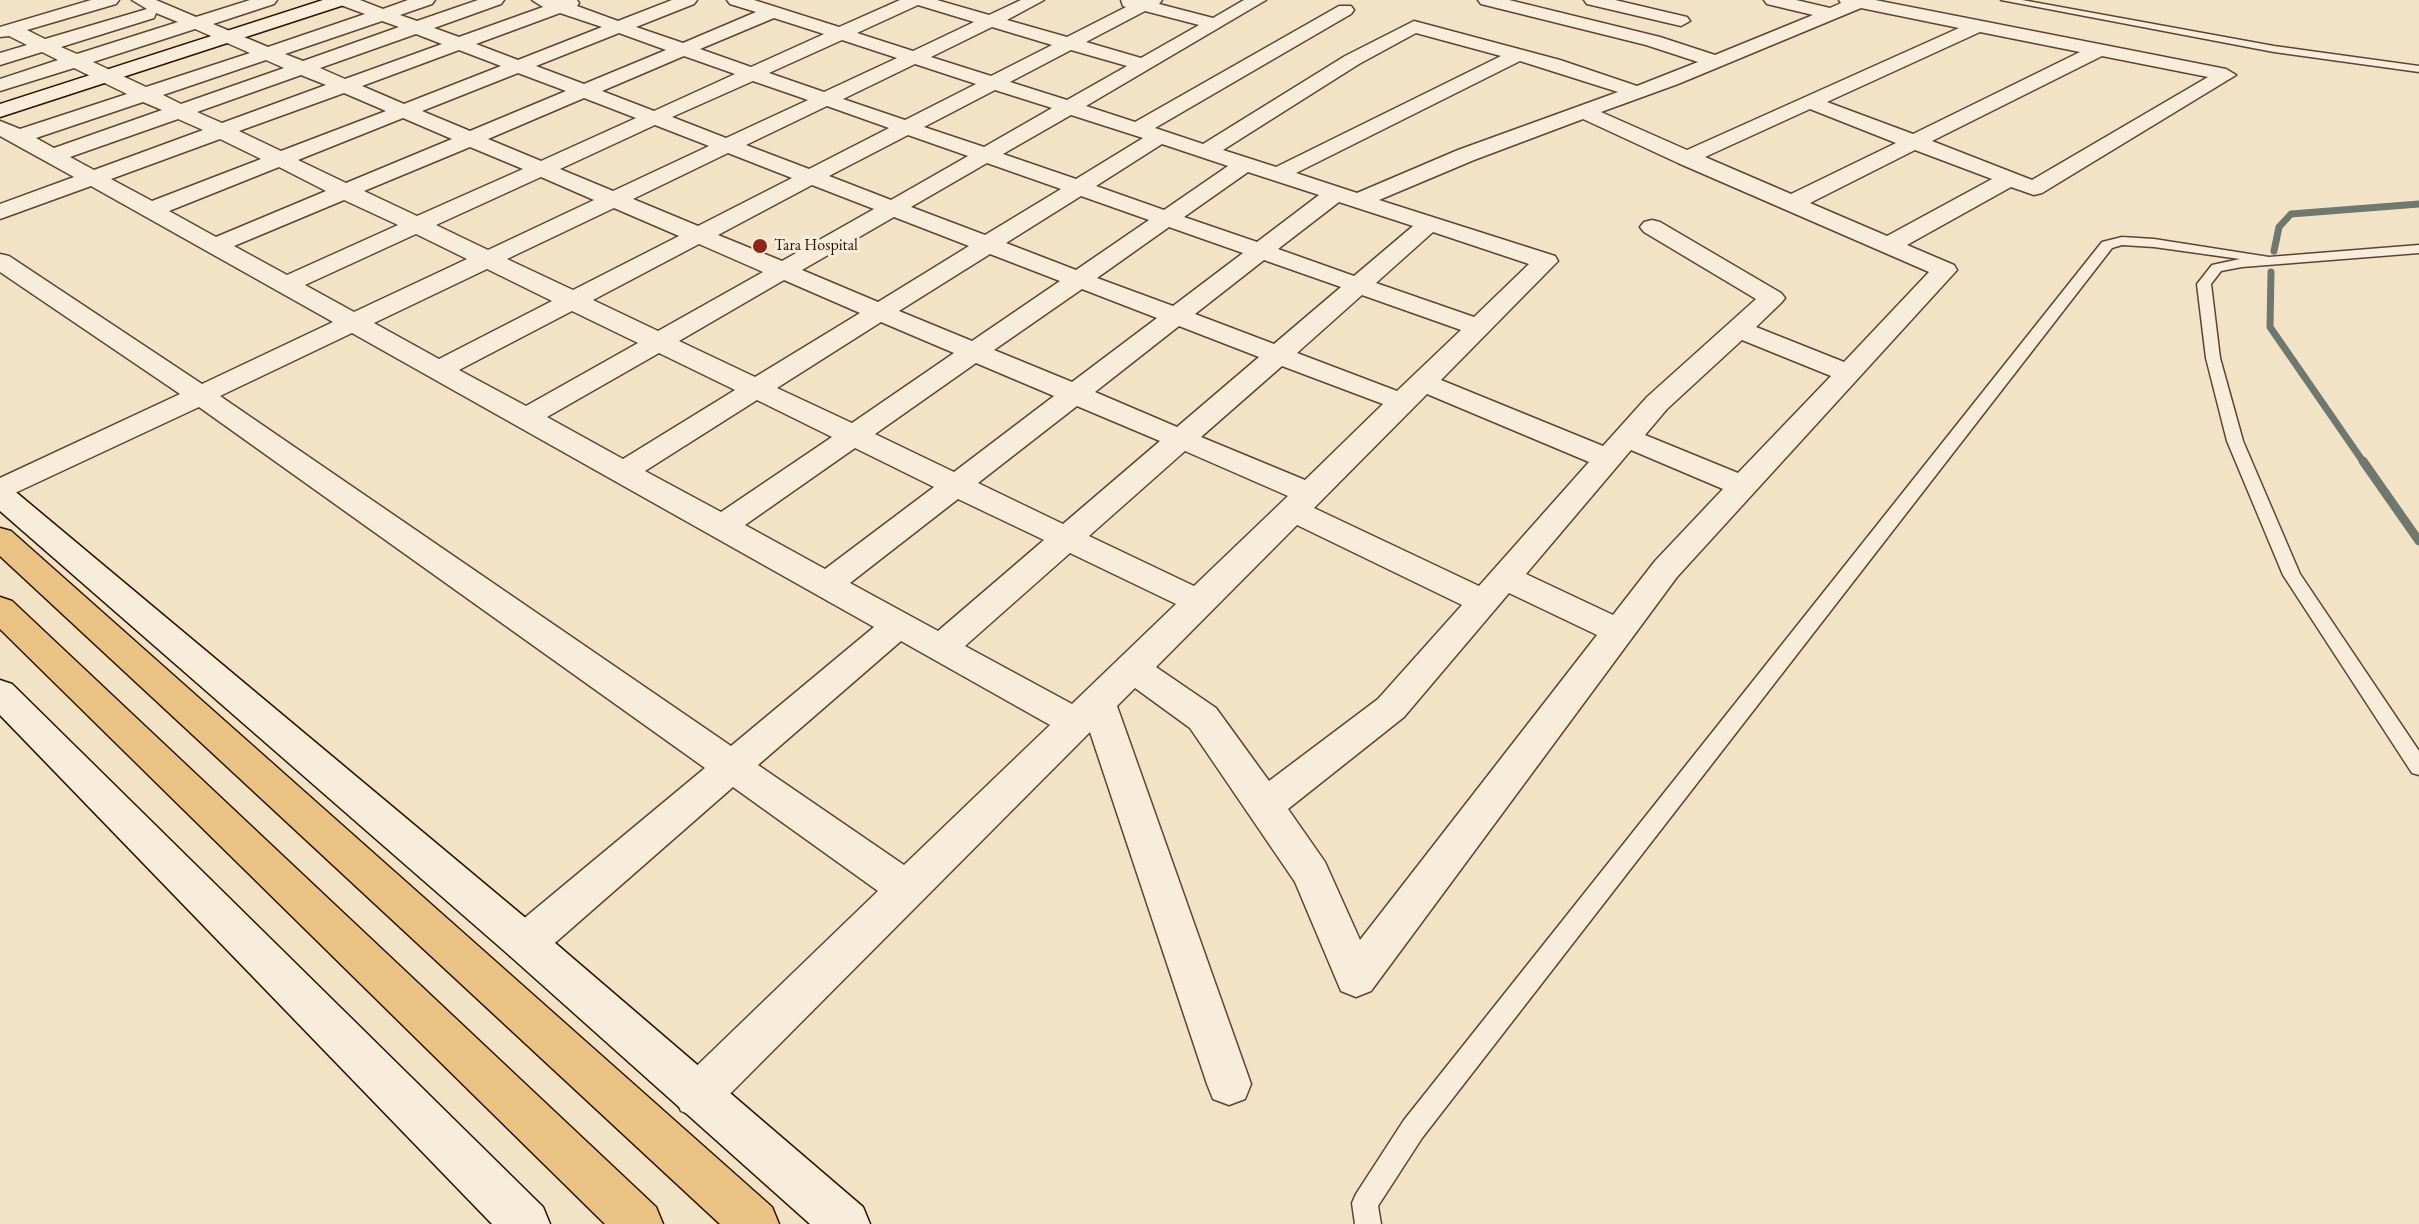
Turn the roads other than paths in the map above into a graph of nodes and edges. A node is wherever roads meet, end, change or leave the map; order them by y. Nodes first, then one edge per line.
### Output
1 (141, 0) edge
2 (268, 0) edge
3 (343, 0) edge
4 (426, 0) edge
5 (495, 0) edge
6 (688, 0) edge
7 (736, 0) edge
8 (917, 0) edge
9 (1035, 0) edge
10 (1257, 0) edge
11 (1487, 0) edge
12 (1593, 0) edge
13 (1773, 0) edge
14 (2006, 0) edge
15 (101, 1) edge
16 (560, 2) edge
17 (1139, 2) edge
18 (1847, 5) edge
19 (163, 10) junction
20 (1345, 10) dead end
21 (195, 11) edge
22 (773, 12) junction
23 (383, 15) junction
24 (991, 21) junction
25 (1681, 21) dead end
26 (1215, 24) junction
27 (1978, 26) junction
28 (619, 27) junction
29 (417, 28) junction
30 (4, 29) edge
31 (43, 33) junction
32 (840, 33) junction
33 (229, 37) junction
34 (460, 44) junction
35 (1069, 44) junction
36 (683, 50) junction
37 (2099, 50) junction
38 (267, 53) junction
39 (1518, 55) junction
40 (915, 57) junction
41 (0, 59) edge
42 (76, 61) junction
43 (1715, 61) junction
44 (1144, 65) junction
45 (518, 66) junction
46 (302, 68) junction
47 (2419, 69) edge
48 (751, 73) junction
49 (108, 76) junction
50 (994, 82) junction
51 (0, 85) edge
52 (345, 86) junction
53 (584, 91) junction
54 (1637, 92) junction
55 (146, 94) junction
56 (826, 99) junction
57 (1809, 102) junction
58 (1071, 107) junction
59 (0, 111) edge
60 (180, 111) junction
61 (404, 111) junction
62 (1583, 112) junction
63 (654, 118) junction
64 (906, 128) junction
65 (222, 131) junction
66 (9, 132) edge
67 (1149, 133) junction
68 (470, 139) junction
69 (1913, 142) junction
70 (728, 146) junction
71 (1206, 151) junction
72 (987, 155) junction
73 (52, 156) junction
74 (1686, 158) junction
75 (280, 159) junction
76 (1245, 164) junction
77 (541, 169) junction
78 (1278, 174) junction
79 (811, 177) junction
80 (93, 178) junction
81 (2009, 179) junction
82 (1079, 188) junction
83 (346, 191) junction
84 (1348, 197) junction
85 (614, 200) junction
86 (1791, 203) junction
87 (893, 208) junction
88 (150, 210) junction
89 (0, 213) edge
90 (1166, 218) junction
91 (1430, 223) junction
92 (417, 225) junction
93 (1652, 228) dead end
94 (698, 235) junction
95 (988, 244) junction
96 (1889, 245) junction
97 (214, 246) junction
98 (2419, 249) edge
99 (1260, 251) junction
100 (488, 259) junction
101 (2264, 259) junction
102 (0, 261) edge
103 (783, 271) junction
104 (1079, 279) junction
105 (285, 285) junction
106 (1358, 285) junction
107 (573, 300) junction
108 (880, 312) junction
109 (1176, 316) junction
110 (353, 323) junction
111 (1478, 327) junction
112 (1738, 329) junction
113 (659, 342) junction
114 (974, 352) junction
115 (1278, 355) junction
116 (438, 370) junction
117 (1848, 373) junction
118 (757, 388) junction
119 (1412, 392) junction
120 (1074, 394) junction
121 (200, 395) junction
122 (525, 418) junction
123 (853, 435) junction
124 (1181, 439) junction
125 (1618, 448) junction
126 (623, 472) junction
127 (956, 484) junction
128 (1743, 486) junction
129 (0, 490) edge
130 (0, 495) edge
131 (1300, 502) junction
132 (721, 526) junction
133 (0, 538) edge
134 (1067, 538) junction
135 (1505, 578) junction
136 (826, 585) junction
137 (1199, 602) junction
138 (1484, 602) junction
139 (0, 609) edge
140 (898, 625) junction
141 (1618, 632) junction
142 (940, 648) junction
143 (1132, 668) junction
144 (1, 695) edge
145 (1087, 712) junction
146 (732, 767) junction
147 (2419, 767) edge
148 (1265, 805) junction
149 (907, 889) junction
150 (525, 943) junction
151 (1229, 1084) dead end
152 (697, 1096) junction
153 (526, 1224) edge
154 (639, 1224) edge
155 (755, 1224) edge
156 (846, 1224) edge
157 (1368, 1224) edge

1 - 19 street
2 - 21 street
3 - 23 street
3 - 33 street
4 - 23 street
5 - 29 street
6 - 28 street
7 - 22 street
8 - 24 street
8 - 32 street
9 - 24 street
10 - 26 street
11 - 43 street
12 - 25 street
13 - 18 street
14 - 47 lane
15 - 31 street
16 - 28 street
16 - 34 street
17 - 26 street
17 - 35 street
18 - 27 street
18 - 43 street
19 - 21 street
19 - 31 street
20 - 67 street
21 - 33 street
21 - 42 street
22 - 32 street
22 - 36 street
23 - 29 street
23 - 38 street
24 - 35 street
24 - 40 street
26 - 44 street
27 - 37 street
27 - 57 street
28 - 36 street
28 - 45 street
29 - 34 street
29 - 46 street
30 - 31 street
31 - 41 street
31 - 42 street
32 - 40 street
32 - 48 street
33 - 38 street
33 - 49 street
34 - 45 street
34 - 52 street
35 - 44 street
35 - 50 street
36 - 48 street
36 - 53 street
37 - 69 street
37 - 81 street
38 - 46 street
38 - 55 street
39 - 54 street
39 - 71 street
39 - 78 street
40 - 50 street
40 - 56 street
42 - 49 street
42 - 51 street
43 - 54 street
44 - 58 street
45 - 53 street
45 - 61 street
46 - 52 street
46 - 60 street
48 - 56 street
48 - 63 street
49 - 55 street
49 - 59 street
50 - 58 street
50 - 64 street
52 - 61 street
52 - 65 street
53 - 63 street
53 - 68 street
54 - 62 street
55 - 60 street
55 - 66 street
56 - 64 street
56 - 70 street
57 - 69 street
57 - 74 street
58 - 67 street
58 - 72 street
60 - 65 street
60 - 73 street
61 - 68 street
61 - 75 street
62 - 74 street
62 - 84 street
63 - 70 street
63 - 77 street
64 - 72 street
64 - 79 street
65 - 75 street
65 - 80 street
66 - 73 street
67 - 71 street
67 - 82 street
68 - 77 street
68 - 83 street
69 - 81 street
69 - 86 street
70 - 79 street
70 - 85 street
71 - 76 street
72 - 82 street
72 - 87 street
73 - 80 street
74 - 86 street
75 - 83 street
75 - 88 street
76 - 78 street
76 - 90 street
77 - 85 street
77 - 92 street
78 - 84 street
79 - 87 street
79 - 94 street
80 - 88 street
80 - 89 street
81 - 96 street
82 - 90 street
82 - 95 street
83 - 92 street
83 - 97 street
84 - 91 street
84 - 99 street
85 - 94 street
85 - 100 street
86 - 96 street
87 - 95 street
87 - 103 street
88 - 97 street
90 - 99 street
90 - 104 street
91 - 106 street
91 - 111 street
92 - 100 street
92 - 105 street
93 - 112 street
94 - 103 street
94 - 107 street
95 - 104 street
95 - 108 street
96 - 117 street
97 - 105 street
98 - 101 lane
99 - 106 street
99 - 109 street
100 - 107 street
100 - 110 street
101 - 147 lane
101 - 157 lane
102 - 121 street
103 - 108 street
103 - 113 street
104 - 109 street
104 - 114 street
105 - 110 street
106 - 111 street
106 - 115 street
107 - 113 street
107 - 116 street
108 - 114 street
108 - 118 street
109 - 115 street
109 - 120 street
110 - 116 street
110 - 121 street
111 - 119 street
112 - 117 street
112 - 125 street
113 - 118 street
113 - 122 street
114 - 120 street
114 - 123 street
115 - 119 street
115 - 124 street
116 - 122 street
117 - 128 street
118 - 123 street
118 - 126 street
119 - 125 street
119 - 131 street
120 - 124 street
120 - 127 street
121 - 129 street
121 - 146 street
122 - 126 street
123 - 127 street
123 - 132 street
124 - 131 street
124 - 134 street
125 - 128 street
125 - 135 street
126 - 132 street
127 - 134 street
127 - 136 street
128 - 141 street
130 - 150 street
131 - 137 street
131 - 138 street
132 - 136 street
133 - 155 highway
134 - 137 street
134 - 142 street
135 - 138 street
135 - 141 street
136 - 140 street
137 - 143 street
138 - 148 street
139 - 154 highway
140 - 142 street
140 - 146 street
141 - 148 street
142 - 145 street
143 - 145 street
143 - 148 street
144 - 153 street
145 - 149 street
145 - 151 street
146 - 149 street
146 - 150 street
149 - 152 street
150 - 152 street
152 - 156 street

